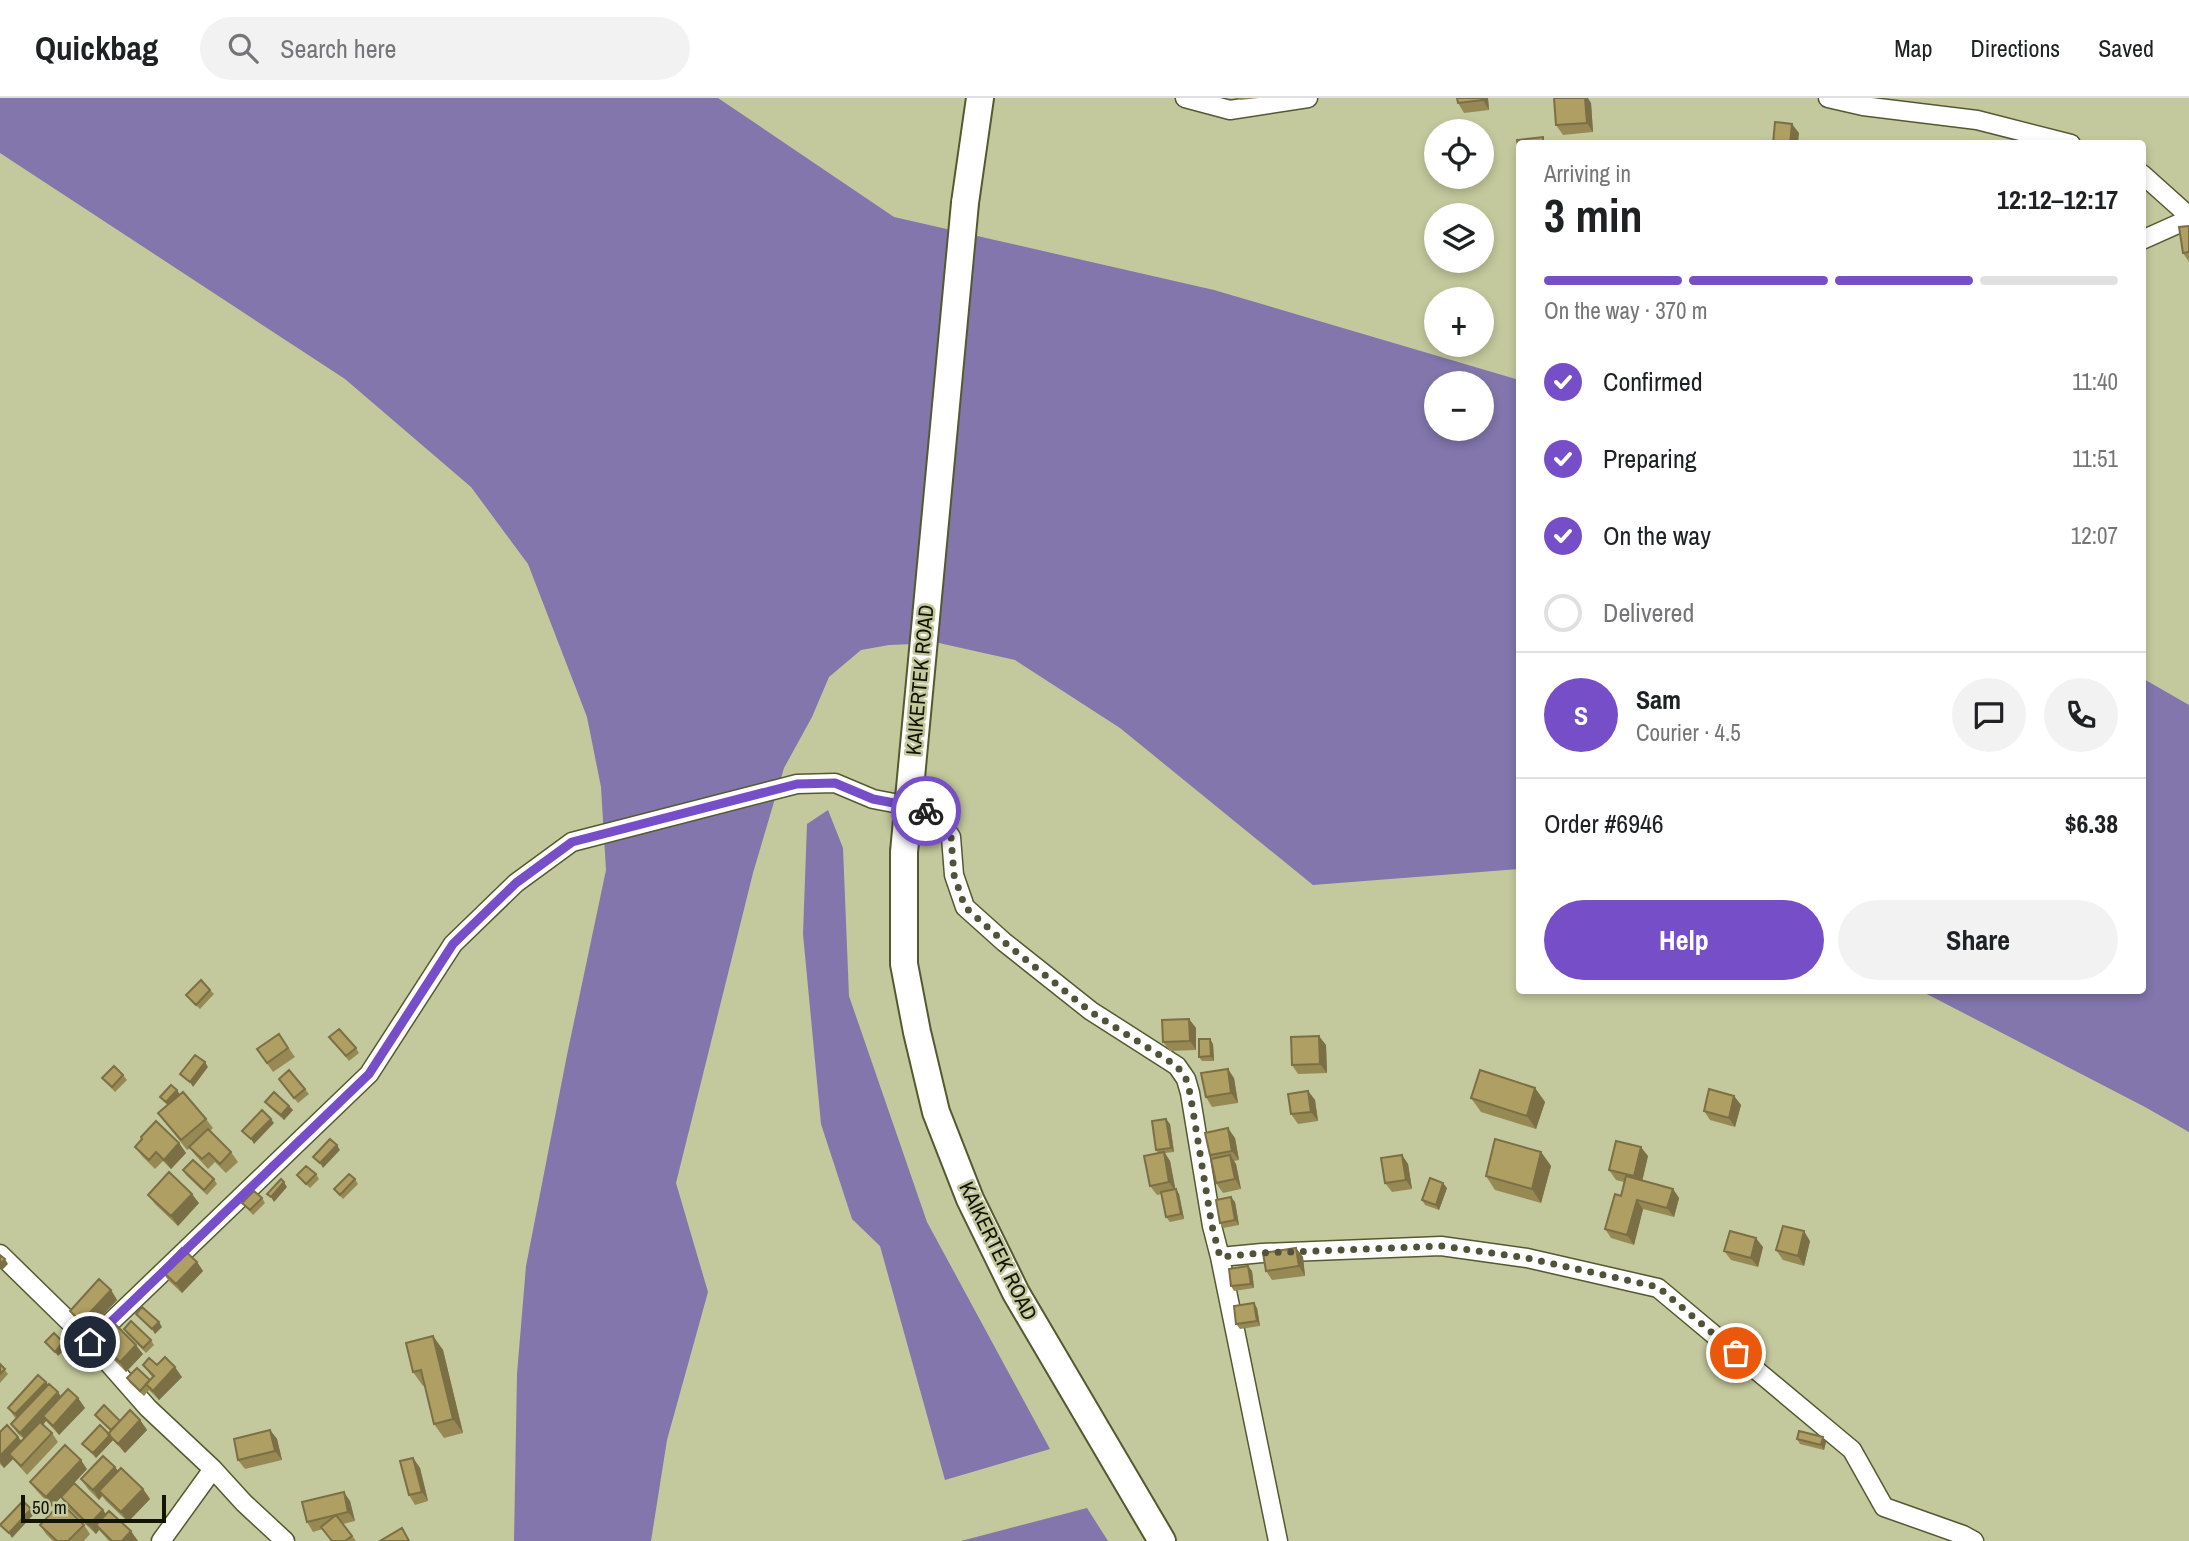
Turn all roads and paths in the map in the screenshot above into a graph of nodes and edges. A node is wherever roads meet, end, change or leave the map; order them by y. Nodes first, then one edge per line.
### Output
1 (979, 98) edge
2 (1185, 98) edge
3 (1308, 98) edge
4 (1828, 98) edge
5 (2056, 140) edge
6 (2146, 178) edge
7 (2189, 217) edge
8 (2146, 238) edge
9 (0, 1254) edge
10 (1220, 1257) junction
11 (90, 1342) junction
12 (213, 1469) junction
13 (161, 1541) edge
14 (285, 1541) edge
15 (1162, 1541) edge
16 (1278, 1541) edge
17 (1974, 1541) edge

1 - 15 main road, KAIKERTEK ROAD, bridge
2 - 3 street
4 - 5 street
6 - 7 street
7 - 8 street
9 - 11 street
10 - 11 street
10 - 16 street
10 - 17 street
11 - 12 street
12 - 13 street
12 - 14 street

